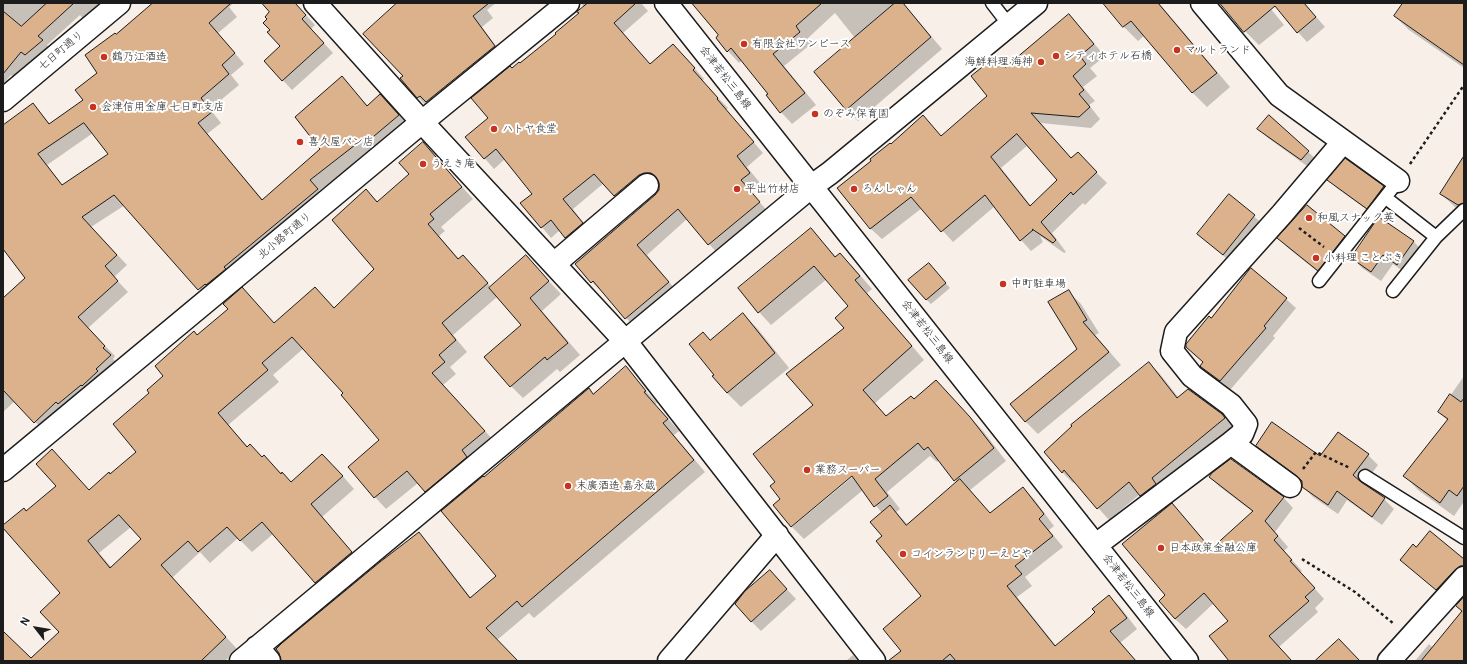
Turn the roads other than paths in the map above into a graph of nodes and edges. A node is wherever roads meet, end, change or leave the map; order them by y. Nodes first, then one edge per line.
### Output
1 (119, 3) edge
2 (315, 3) edge
3 (568, 3) edge
4 (666, 3) edge
5 (992, 3) edge
6 (1036, 3) edge
7 (1202, 3) edge
8 (1009, 25) junction
9 (3, 100) edge
10 (422, 122) junction
11 (1343, 142) junction
12 (647, 185) dead end
13 (812, 186) junction
14 (1392, 190) junction
15 (1464, 210) edge
16 (1436, 237) junction
17 (554, 264) junction
18 (1319, 281) dead end
19 (1393, 291) dead end
20 (626, 342) junction
21 (1231, 443) junction
22 (3, 470) edge
23 (1365, 476) road end
24 (1290, 486) dead end
25 (776, 535) junction
26 (1464, 538) edge
27 (1096, 545) junction
28 (1464, 578) edge
29 (256, 656) edge
30 (669, 661) edge
31 (874, 661) edge
32 (1187, 661) edge
33 (1389, 661) edge

1 - 9 main road, 七日町通り
2 - 10 main road
3 - 10 main road, 北小路町通り
4 - 13 main road, 会津若松三島線
5 - 8 lane
6 - 8 main road
7 - 11 main road
8 - 13 main road
10 - 17 main road
10 - 22 main road, 北小路町通り
11 - 14 main road
11 - 21 main road
12 - 17 main road
13 - 20 main road
13 - 27 main road, 会津若松三島線
14 - 16 lane
14 - 18 lane
15 - 16 lane
16 - 19 lane
17 - 20 main road
20 - 25 main road
20 - 29 main road
21 - 24 main road
21 - 27 main road
23 - 26 lane
25 - 30 main road
25 - 31 main road
27 - 32 main road, 会津若松三島線
28 - 33 main road

